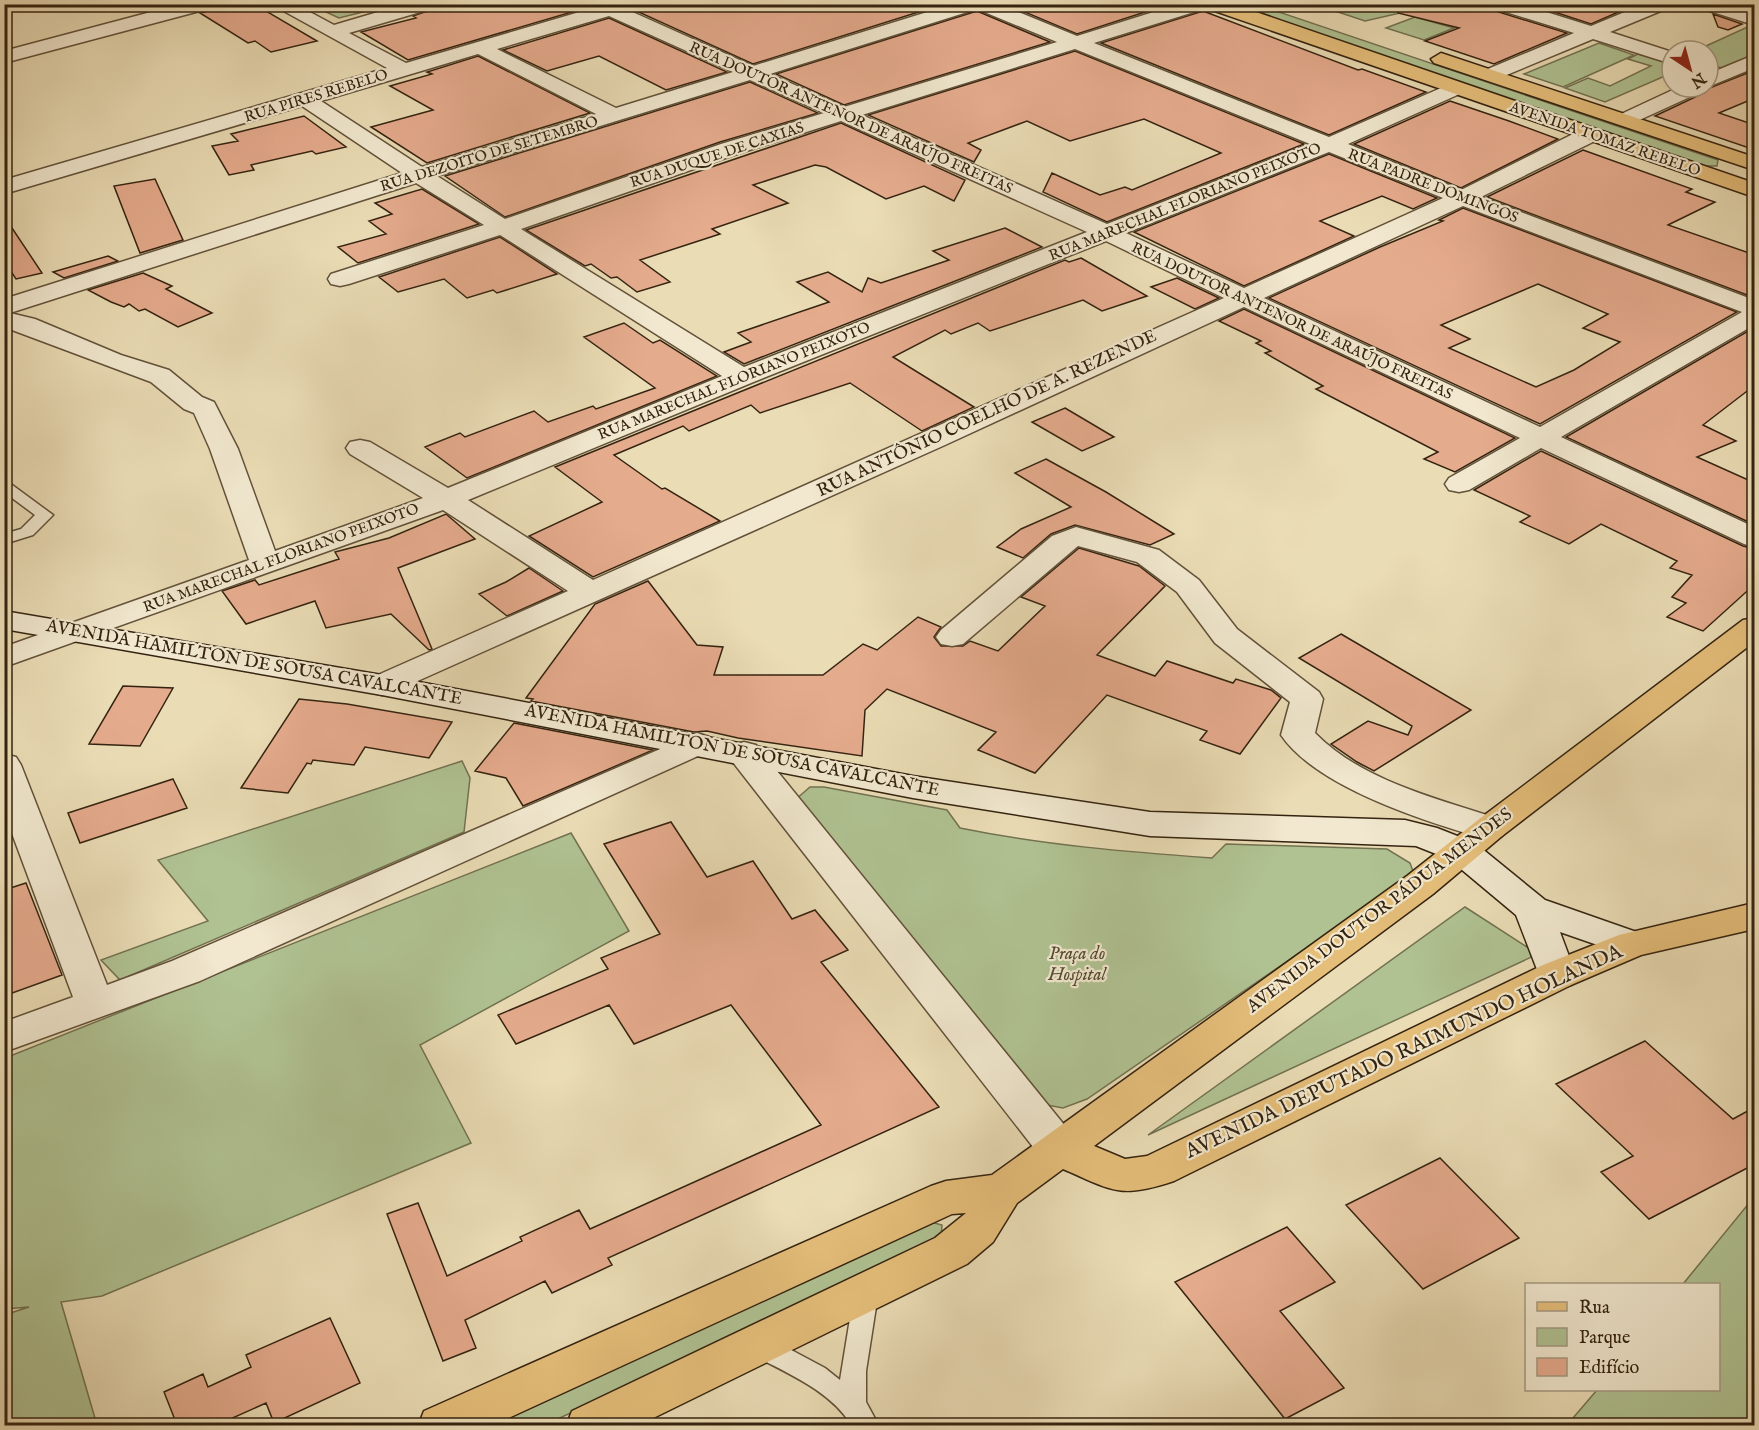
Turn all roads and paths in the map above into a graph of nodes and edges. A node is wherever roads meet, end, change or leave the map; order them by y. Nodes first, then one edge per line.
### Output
1 (204, 4) edge
2 (280, 4) edge
3 (427, 4) edge
4 (974, 4) edge
5 (981, 4) edge
6 (1200, 4) edge
7 (1213, 4) edge
8 (1500, 4) edge
9 (1661, 4) edge
10 (1707, 4) edge
11 (612, 6) edge
12 (1755, 19) edge
13 (331, 32) junction
14 (1593, 33) junction
15 (1073, 43) junction
16 (481, 48) junction
17 (1422, 53) dead end
18 (1660, 54) edge
19 (4, 57) edge
20 (1755, 61) edge
21 (405, 70) junction
22 (1720, 73) edge
23 (752, 74) junction
24 (1490, 75) junction
25 (1720, 76) edge
26 (1755, 84) edge
27 (1457, 88) junction
28 (1670, 99) edge
29 (306, 100) junction
30 (615, 115) junction
31 (842, 115) junction
32 (1626, 119) junction
33 (1589, 135) junction
34 (1328, 145) junction
35 (1728, 155) junction
36 (1755, 164) edge
37 (1707, 174) junction
38 (421, 176) junction
39 (4, 187) edge
40 (1755, 190) edge
41 (1462, 198) junction
42 (503, 227) junction
43 (1107, 233) junction
44 (340, 279) dead end
45 (1241, 298) junction
46 (4, 307) edge
47 (1755, 308) edge
48 (1755, 315) edge
49 (4, 319) edge
50 (742, 377) junction
51 (1539, 439) junction
52 (360, 448) dead end
53 (4, 484) edge
54 (1459, 484) dead end
55 (444, 500) junction
56 (1755, 538) edge
57 (4, 539) edge
58 (265, 564) junction
59 (591, 592) junction
60 (4, 620) edge
61 (1755, 627) edge
62 (78, 631) junction
63 (952, 638) dead end
64 (4, 658) edge
65 (382, 685) junction
66 (697, 744) junction
67 (744, 753) junction
68 (4, 765) edge
69 (1490, 828) junction
70 (1462, 851) junction
71 (1532, 909) junction
72 (1755, 916) edge
73 (1632, 945) junction
74 (1557, 975) junction
75 (95, 1003) junction
76 (4, 1038) edge
77 (1059, 1149) junction
78 (1002, 1191) junction
79 (866, 1294) junction
80 (758, 1346) junction
81 (859, 1415) edge
82 (441, 1425) edge
83 (589, 1425) edge

1 - 19 street
2 - 13 street
3 - 13 street
4 - 23 street, RUA DEZOITO DE SETEMBRO
5 - 15 street, RUA PADRE DOMINGOS
6 - 15 street, RUA DUQUE DE CAXIAS
7 - 27 main road, AVENIDA TOMAZ REBELO
8 - 14 street
9 - 14 street
10 - 12 street
11 - 16 street, RUA PIRES REBELO
11 - 23 street, RUA DOUTOR ANTENOR DE ARAÚJO FREITAS
13 - 21 street
14 - 18 street
14 - 24 street
15 - 31 street, RUA DUQUE DE CAXIAS
15 - 34 street, RUA PADRE DOMINGOS
16 - 21 street, RUA PIRES REBELO
16 - 30 street
17 - 24 main road, AVENIDA TOMAZ REBELO
20 - 22 street
21 - 29 street, RUA PIRES REBELO
23 - 30 street, RUA DEZOITO DE SETEMBRO
23 - 31 street, RUA DOUTOR ANTENOR DE ARAÚJO FREITAS
24 - 32 main road, AVENIDA TOMAZ REBELO
25 - 26 street
27 - 33 main road, AVENIDA TOMAZ REBELO
27 - 34 street, RUA MARECHAL FLORIANO PEIXOTO
28 - 32 street
29 - 38 street
29 - 39 street, RUA PIRES REBELO
30 - 38 street, RUA DEZOITO DE SETEMBRO
31 - 42 street, RUA DUQUE DE CAXIAS
31 - 43 street, RUA DOUTOR ANTENOR DE ARAÚJO FREITAS
32 - 35 main road, AVENIDA TOMAZ REBELO
33 - 37 main road, AVENIDA TOMAZ REBELO
33 - 41 street, RUA ANTÔNIO COELHO DE A. REZENDE
34 - 41 street, RUA PADRE DOMINGOS
34 - 43 street, RUA MARECHAL FLORIANO PEIXOTO
35 - 36 main road, AVENIDA TOMAZ REBELO
35 - 37 main road
37 - 40 main road, AVENIDA TOMAZ REBELO
38 - 42 street
38 - 46 street, RUA DEZOITO DE SETEMBRO
41 - 45 street, RUA ANTÔNIO COELHO DE A. REZENDE
41 - 47 street, RUA PADRE DOMINGOS
42 - 44 street, RUA DUQUE DE CAXIAS
42 - 50 street
43 - 45 street, RUA DOUTOR ANTENOR DE ARAÚJO FREITAS
43 - 50 street, RUA MARECHAL FLORIANO PEIXOTO
45 - 51 street, RUA DOUTOR ANTENOR DE ARAÚJO FREITAS
45 - 59 street, RUA ANTÔNIO COELHO DE A. REZENDE
48 - 51 street
49 - 58 street
50 - 55 street, RUA MARECHAL FLORIANO PEIXOTO
51 - 54 street
51 - 56 street, RUA DOUTOR ANTENOR DE ARAÚJO FREITAS
52 - 55 street
53 - 57 lane
55 - 58 street, RUA MARECHAL FLORIANO PEIXOTO
55 - 59 street
58 - 62 street, RUA MARECHAL FLORIANO PEIXOTO
59 - 65 street, RUA ANTÔNIO COELHO DE A. REZENDE
60 - 62 street, AVENIDA HAMILTON DE SOUSA CAVALCANTE
61 - 69 main road, AVENIDA DOUTOR PÁDUA MENDES
62 - 64 street, RUA MARECHAL FLORIANO PEIXOTO
62 - 65 street, AVENIDA HAMILTON DE SOUSA CAVALCANTE
63 - 69 street
65 - 66 street, AVENIDA HAMILTON DE SOUSA CAVALCANTE
66 - 67 street, AVENIDA HAMILTON DE SOUSA CAVALCANTE
66 - 75 street
67 - 70 street, AVENIDA HAMILTON DE SOUSA CAVALCANTE
67 - 77 street
68 - 75 street
69 - 70 main road, AVENIDA DOUTOR PÁDUA MENDES
70 - 71 street, AVENIDA HAMILTON DE SOUSA CAVALCANTE
70 - 77 main road, AVENIDA DOUTOR PÁDUA MENDES
71 - 73 street
71 - 74 street
72 - 73 main road, AVENIDA DEPUTADO RAIMUNDO HOLANDA
73 - 74 main road, AVENIDA DEPUTADO RAIMUNDO HOLANDA
74 - 77 main road, AVENIDA DEPUTADO RAIMUNDO HOLANDA
75 - 76 street
77 - 78 main road, AVENIDA DOUTOR PÁDUA MENDES
78 - 79 main road, AVENIDA DOUTOR PÁDUA MENDES
78 - 82 main road, AVENIDA DOUTOR PÁDUA MENDES
79 - 80 main road
79 - 81 lane
80 - 81 lane
80 - 83 main road

